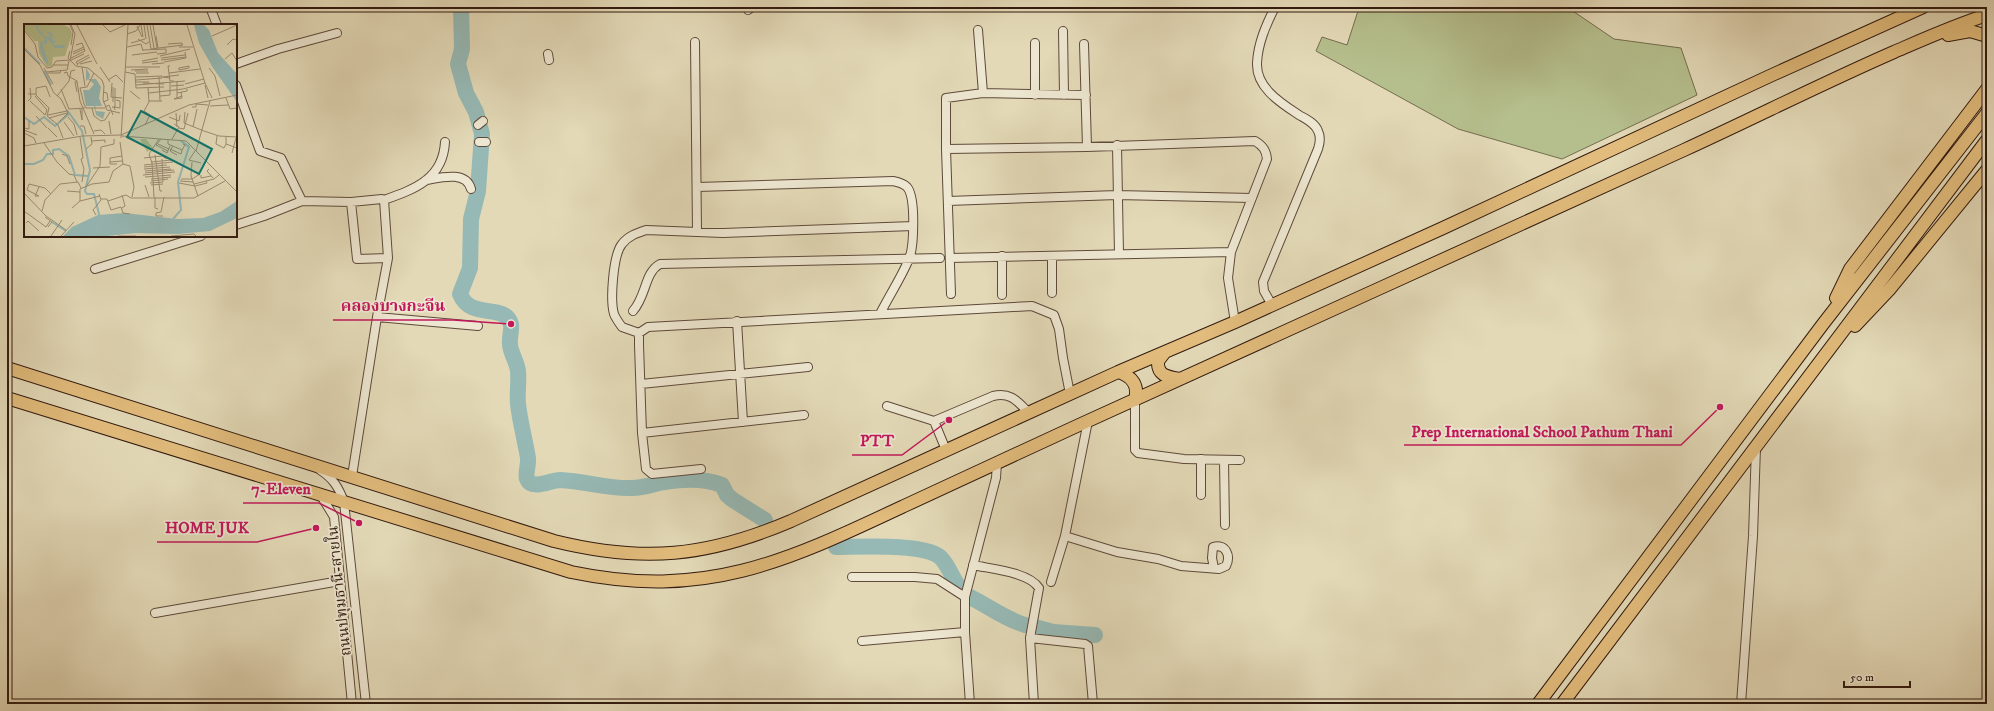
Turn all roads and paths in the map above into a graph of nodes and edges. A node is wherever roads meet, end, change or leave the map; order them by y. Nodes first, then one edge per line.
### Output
1 (210, 7) edge
2 (1275, 7) edge
3 (1923, 7) edge
4 (1987, 7) edge
5 (1987, 15) edge
6 (217, 24) edge
7 (978, 30) dead end
8 (1063, 32) dead end
9 (337, 33) dead end
10 (1987, 36) edge
11 (695, 42) dead end
12 (1918, 42) junction
13 (1035, 43) dead end
14 (1084, 44) dead end
15 (237, 64) edge
16 (237, 88) edge
17 (1987, 89) edge
18 (983, 93) junction
19 (1035, 95) junction
20 (1064, 95) junction
21 (1086, 95) junction
22 (1987, 113) edge
23 (1987, 140) edge
24 (445, 142) dead end
25 (1117, 145) junction
26 (1087, 147) junction
27 (946, 149) junction
28 (1987, 170) edge
29 (425, 180) junction
30 (697, 187) junction
31 (471, 189) dead end
32 (1117, 195) junction
33 (1252, 198) junction
34 (384, 200) junction
35 (302, 201) junction
36 (948, 201) junction
37 (351, 202) junction
38 (237, 225) edge
39 (913, 226) junction
40 (697, 231) junction
41 (198, 237) edge
42 (1231, 252) junction
43 (1119, 254) junction
44 (1002, 256) junction
45 (1052, 256) junction
46 (388, 258) junction
47 (940, 258) dead end
48 (950, 258) junction
49 (909, 259) junction
50 (95, 269) dead end
51 (1052, 293) dead end
52 (951, 294) dead end
53 (1002, 295) dead end
54 (1272, 305) junction
55 (633, 311) dead end
56 (880, 314) junction
57 (377, 318) junction
58 (737, 321) junction
59 (1235, 322) junction
60 (1823, 324) junction
61 (478, 326) dead end
62 (639, 333) junction
63 (1165, 352) junction
64 (1818, 364) junction
65 (808, 367) dead end
66 (7, 368) edge
67 (1118, 372) junction
68 (740, 374) junction
69 (1180, 379) junction
70 (641, 384) junction
71 (1070, 394) junction
72 (7, 398) edge
73 (1135, 400) junction
74 (887, 406) dead end
75 (1029, 413) junction
76 (804, 415) dead end
77 (934, 421) junction
78 (1088, 421) junction
79 (743, 422) junction
80 (642, 432) junction
81 (1756, 446) junction
82 (946, 450) junction
83 (1201, 459) junction
84 (1224, 460) junction
85 (1240, 460) dead end
86 (997, 462) junction
87 (312, 466) junction
88 (701, 469) dead end
89 (352, 476) junction
90 (320, 494) junction
91 (1201, 495) dead end
92 (344, 502) junction
93 (1225, 525) dead end
94 (1066, 536) junction
95 (973, 565) junction
96 (1214, 568) dead end
97 (852, 577) dead end
98 (340, 581) junction
99 (1051, 582) dead end
100 (965, 597) junction
101 (155, 613) dead end
102 (965, 632) junction
103 (1030, 638) junction
104 (862, 641) dead end
105 (364, 694) junction
106 (351, 700) edge
107 (1540, 701) edge
108 (366, 704) edge
109 (966, 704) edge
110 (970, 704) edge
111 (1034, 704) edge
112 (1094, 704) edge
113 (1562, 704) edge
114 (1741, 704) edge

1 - 6 street
2 - 54 street
3 - 54 main road
4 - 12 main road
5 - 12 main road
7 - 18 street
8 - 20 street
9 - 15 street
10 - 12 main road
11 - 30 street
12 - 69 main road
13 - 19 street
14 - 21 street
16 - 35 street
17 - 60 main road
18 - 19 street
18 - 27 street
19 - 20 street
20 - 21 street
21 - 26 street
22 - 60 main road
23 - 64 main road
24 - 29 street
25 - 26 street
25 - 32 street
25 - 33 street
26 - 27 street
27 - 36 street
28 - 64 main road
29 - 31 street
29 - 34 street
30 - 39 street
30 - 40 street
32 - 33 street
32 - 36 street
32 - 43 street
33 - 42 street
34 - 37 street
34 - 46 street
35 - 37 street
35 - 38 street
36 - 48 street
37 - 46 street
39 - 40 street
39 - 49 street
40 - 62 street
41 - 50 street
42 - 43 street
42 - 59 street
43 - 45 street
44 - 45 street
44 - 48 street
44 - 53 street
45 - 51 street
46 - 57 street
47 - 49 street
48 - 52 street
49 - 55 street
49 - 56 street
54 - 59 main road
56 - 58 street
56 - 71 street
57 - 61 street
57 - 89 street
58 - 62 street
58 - 68 street
59 - 63 main road
60 - 107 main road
62 - 70 street
63 - 67 main road
63 - 69 main road
64 - 81 main road
65 - 68 street
66 - 87 main road
67 - 71 main road
67 - 73 main road
68 - 70 street
68 - 79 street
69 - 73 main road
70 - 80 street
71 - 75 main road
72 - 90 main road
73 - 78 main road
73 - 83 street
74 - 77 street
75 - 77 street
75 - 82 main road
76 - 79 street
77 - 82 street
78 - 86 main road
78 - 94 street
79 - 80 street
80 - 88 street
81 - 113 main road
81 - 114 street
82 - 89 main road
83 - 84 street
83 - 91 street
84 - 85 street
84 - 93 street
86 - 92 main road
86 - 95 street
87 - 89 main road
87 - 92 street, ถนนปทุมธานี-สายใน
90 - 92 main road
90 - 98 street, ถนนปทุมธานี-สายใน
92 - 105 street, ถนนปทุมธานี-สายใน
94 - 96 street
94 - 99 street
95 - 100 street
95 - 103 street
97 - 100 street
98 - 101 street
98 - 106 street, ถนนปทุมธานี-สายใน
100 - 102 street
102 - 104 street
102 - 110 street
103 - 111 street
103 - 112 street
105 - 106 street
105 - 108 street, ถนนปทุมธานี-สายใน
109 - 110 street

